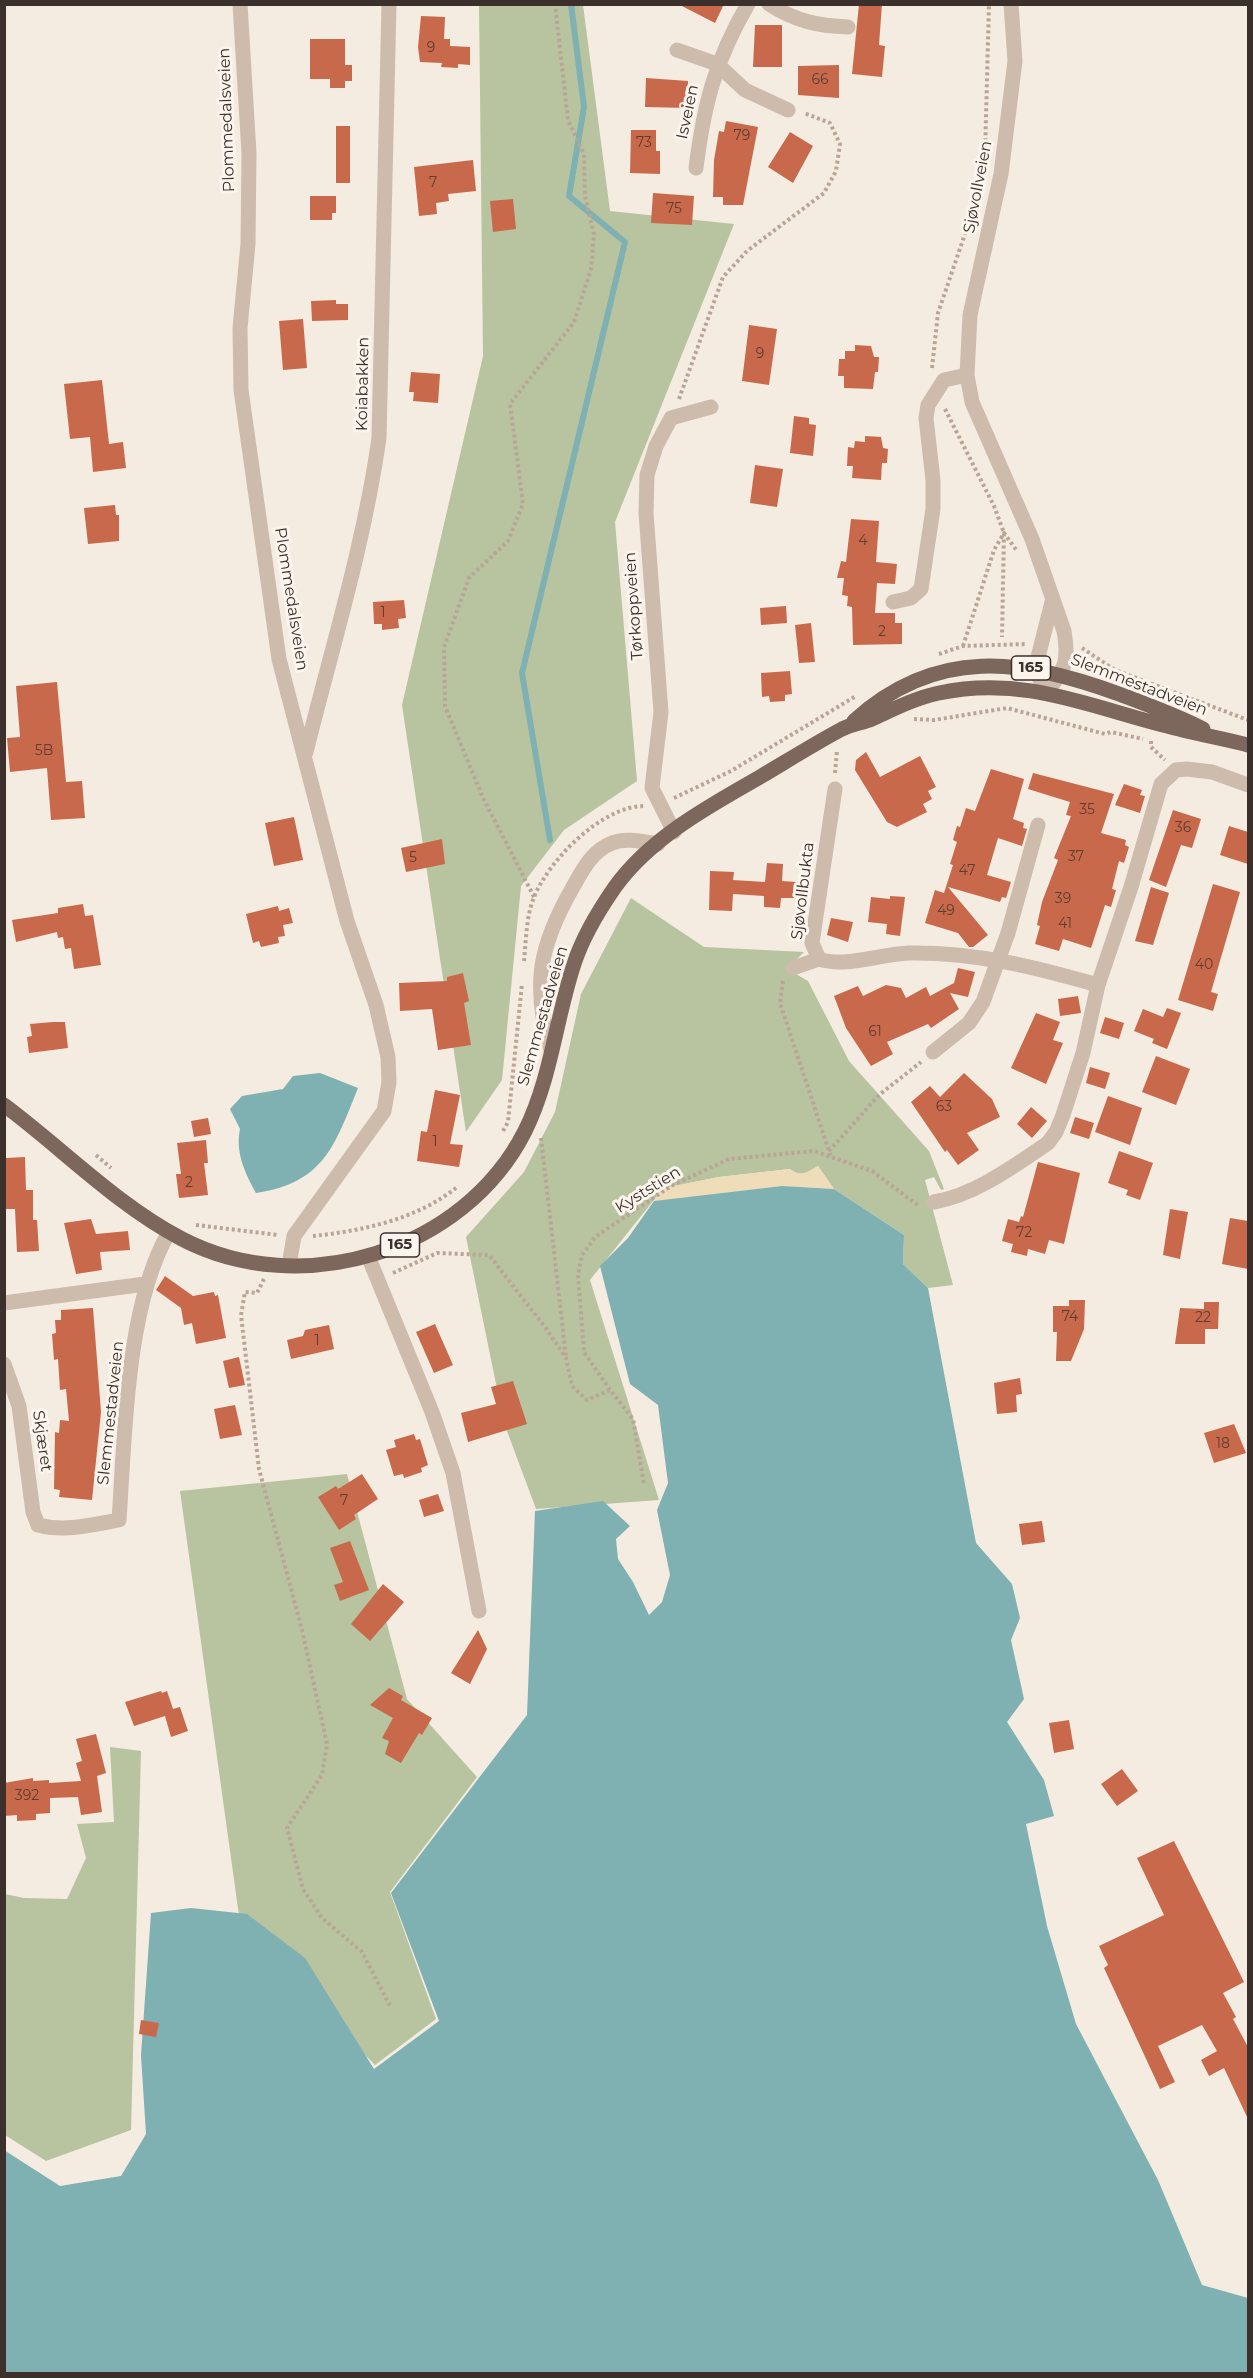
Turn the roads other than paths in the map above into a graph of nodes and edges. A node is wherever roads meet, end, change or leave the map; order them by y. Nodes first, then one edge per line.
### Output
1 (240, 4) edge
2 (389, 4) edge
3 (748, 4) edge
4 (769, 4) edge
5 (1011, 4) edge
6 (848, 27) dead end
7 (677, 50) dead end
8 (717, 64) junction
9 (788, 110) road end
10 (696, 168) dead end
11 (967, 375) junction
12 (711, 407) dead end
13 (893, 602) dead end
14 (1052, 602) junction
15 (1035, 669) junction
16 (1062, 674) junction
17 (1046, 692) junction
18 (848, 726) junction
19 (1217, 736) junction
20 (1248, 746) edge
21 (306, 755) junction
22 (1248, 785) edge
23 (835, 789) road end
24 (1038, 825) dead end
25 (674, 832) junction
26 (658, 844) junction
27 (999, 958) junction
28 (819, 959) junction
29 (793, 968) road end
30 (1098, 985) junction
31 (551, 1050) junction
32 (933, 1052) road end
33 (4, 1105) edge
34 (934, 1202) road end
35 (169, 1232) junction
36 (368, 1256) junction
37 (289, 1265) junction
38 (145, 1284) junction
39 (4, 1303) edge
40 (4, 1364) edge
41 (38, 1525) joint
42 (479, 1611) dead end

1 - 21 street, Plommedalsveien
2 - 21 street, Koiabakken
3 - 8 street, Isveien
4 - 6 street
5 - 11 street, Sjøvollveien
7 - 8 street
8 - 9 street
8 - 10 street, Isveien
11 - 13 street
11 - 14 street, Sjøvollveien
12 - 25 street, Tørkoppveien
14 - 15 street
14 - 16 street, Sjøvollveien
15 - 16 main road, Slemmestadveien / 165
15 - 17 street
15 - 18 main road, Slemmestadveien / 165
16 - 17 street
16 - 19 main road, Slemmestadveien / 165
17 - 18 main road, Slemmestadveien / 165
17 - 19 main road, Slemmestadveien / 165
18 - 25 main road, Slemmestadveien / 165
19 - 20 main road, Slemmestadveien / 165
21 - 37 street, Plommedalsveien
22 - 30 street
23 - 28 street, Sjøvollbukta
24 - 27 street
25 - 26 main road, Slemmestadveien / 165
26 - 31 main road, Slemmestadveien / 165
26 - 31 street
27 - 28 street, Sjøvollbukta
27 - 30 street, Sjøvollbukta
27 - 32 street
28 - 29 street
30 - 34 street
31 - 36 main road, Slemmestadveien / 165
33 - 35 main road, Slemmestadveien / 165
35 - 37 main road, Slemmestadveien / 165
35 - 38 street, Slemmestadveien
36 - 37 main road, Slemmestadveien / 165
36 - 42 street
38 - 39 street
38 - 41 street, Slemmestadveien
40 - 41 street, Skjæret

